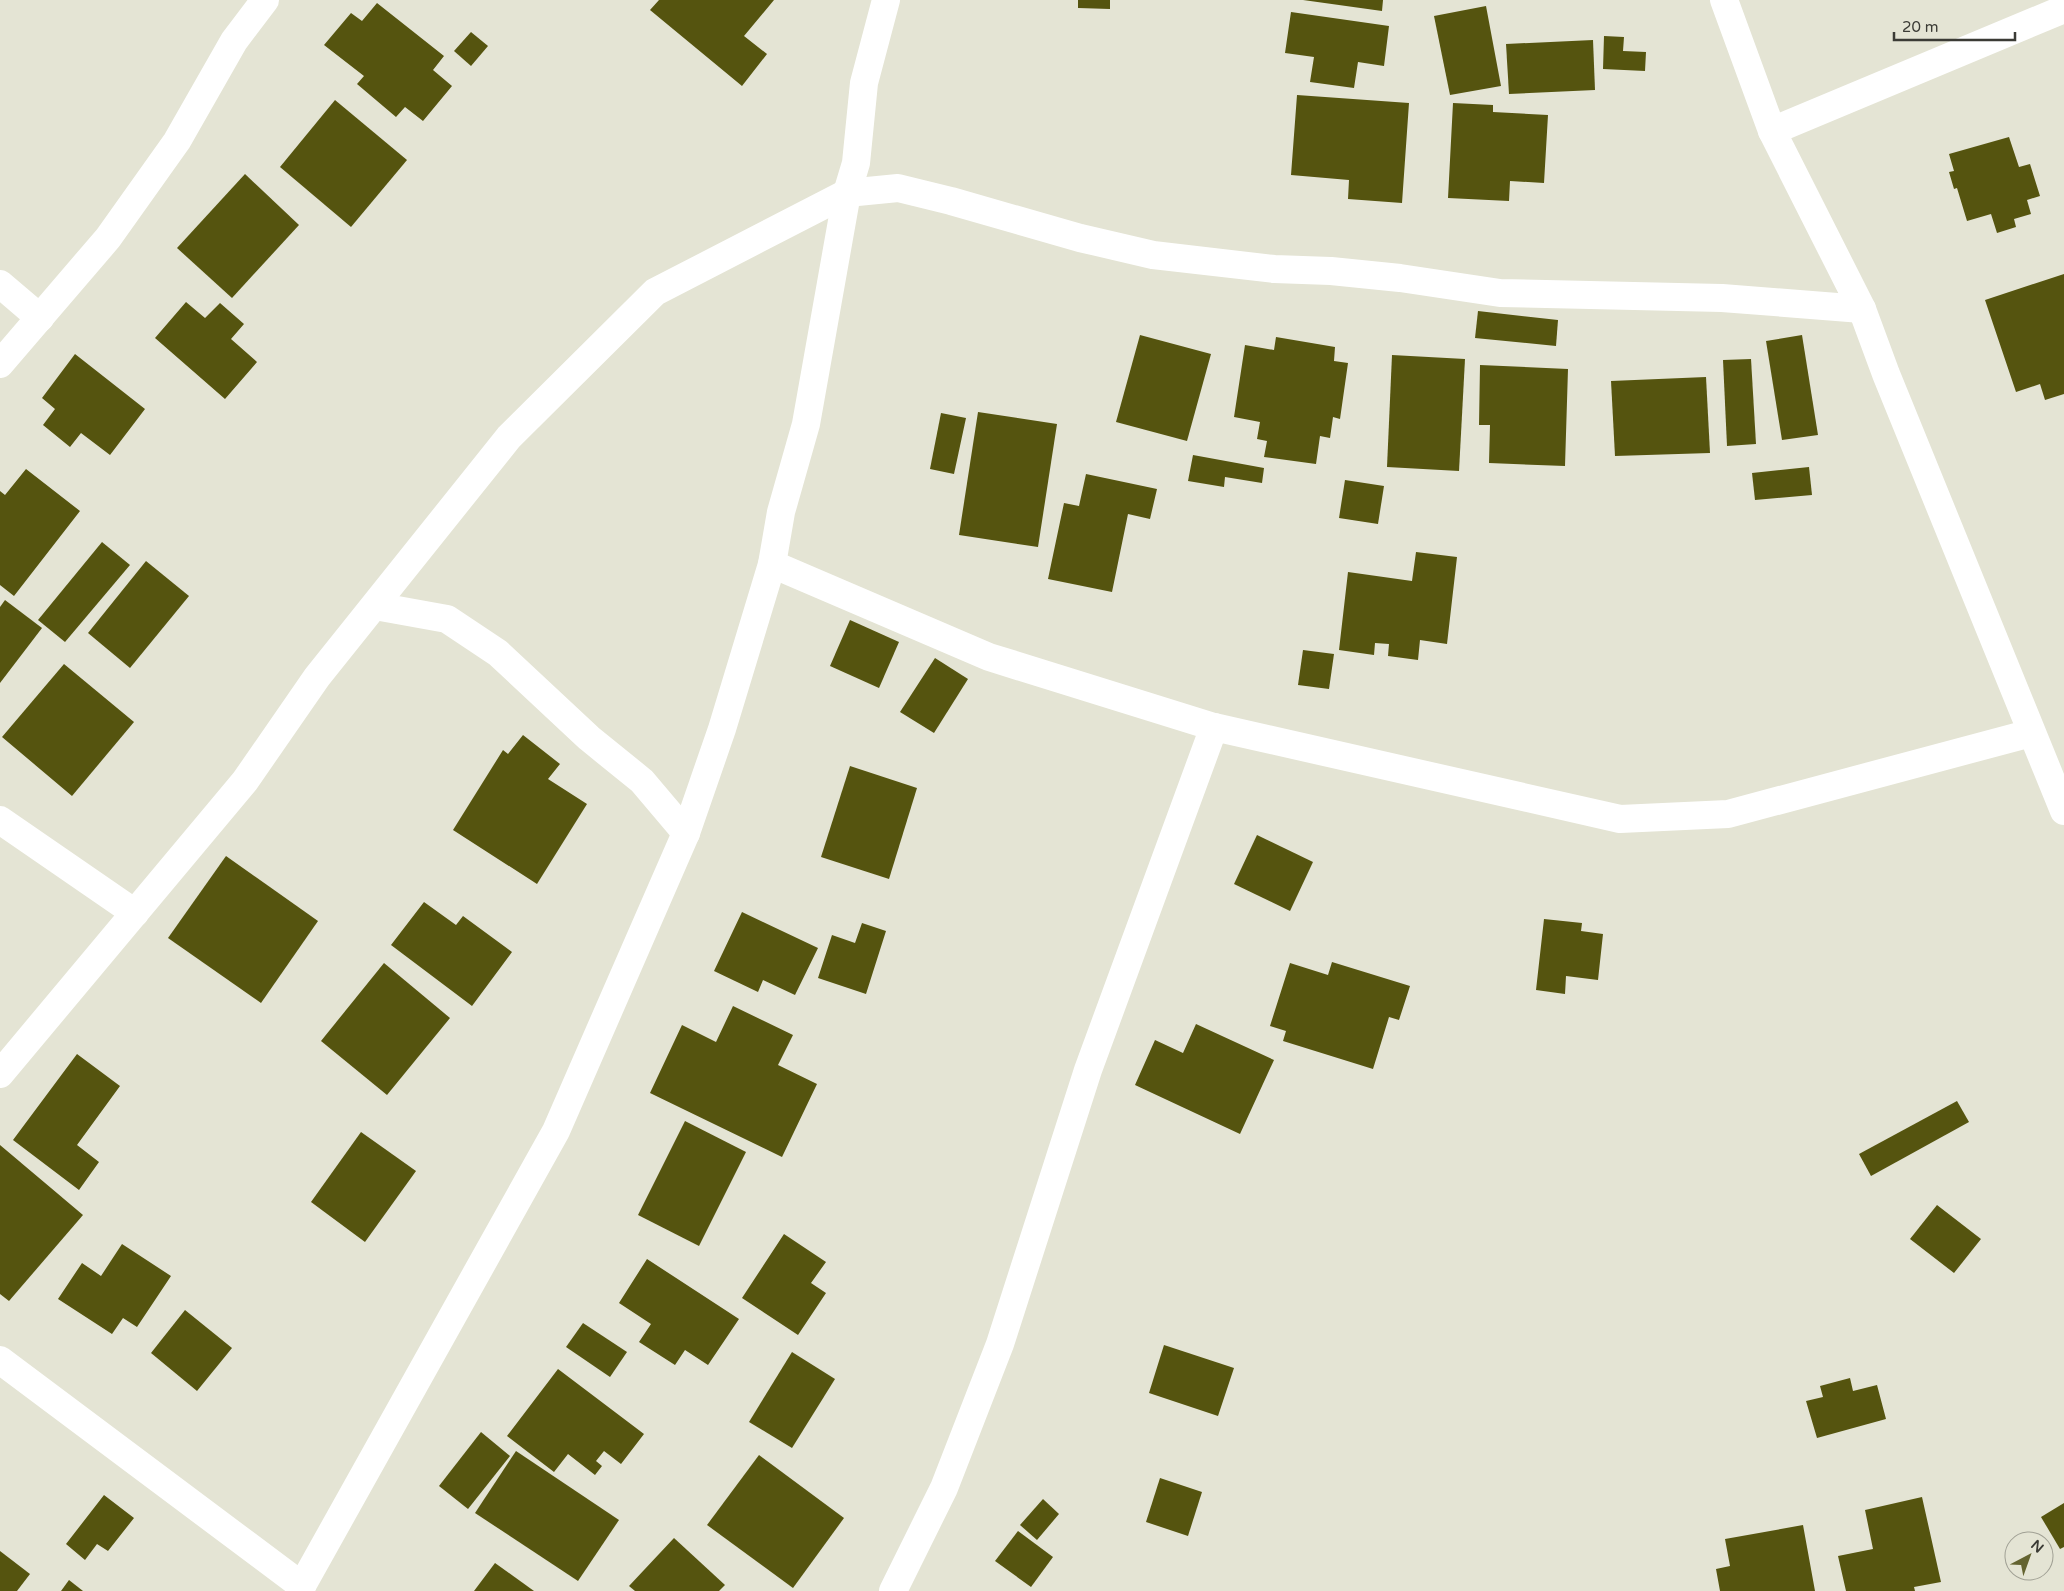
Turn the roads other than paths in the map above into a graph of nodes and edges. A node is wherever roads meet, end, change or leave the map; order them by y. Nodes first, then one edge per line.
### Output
1 (265, 0) edge
2 (886, 0) edge
3 (1724, 0) edge
4 (2064, 8) edge
5 (1772, 131) junction
6 (847, 193) junction
7 (0, 284) edge
8 (1862, 309) junction
9 (40, 318) junction
10 (0, 364) edge
11 (772, 564) junction
12 (375, 606) junction
13 (1214, 727) junction
14 (2031, 733) junction
15 (2064, 811) edge
16 (0, 820) edge
17 (686, 833) junction
18 (136, 913) junction
19 (0, 1074) edge
20 (0, 1360) edge
21 (300, 1588) edge
22 (893, 1591) edge

1 - 9 street
2 - 6 street
3 - 5 street
4 - 5 street
5 - 8 street
6 - 8 street
6 - 11 street
6 - 12 street
7 - 9 street
8 - 14 street
9 - 10 street
11 - 13 street
11 - 17 street
12 - 17 street
12 - 18 street
13 - 14 street
13 - 22 street
14 - 15 street
16 - 18 street
17 - 21 street
18 - 19 street
20 - 21 street

